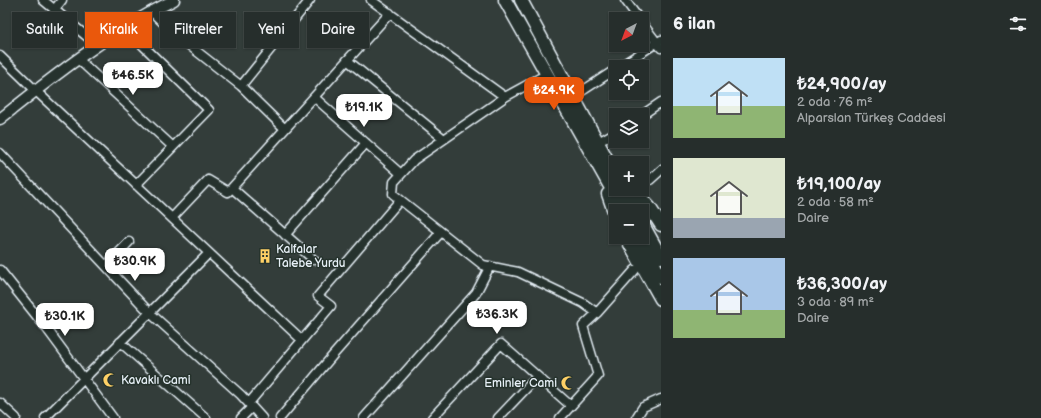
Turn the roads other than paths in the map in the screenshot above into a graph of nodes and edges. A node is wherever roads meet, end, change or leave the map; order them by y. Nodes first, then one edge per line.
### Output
1 (43, 0) edge
2 (62, 0) edge
3 (174, 0) edge
4 (310, 0) edge
5 (371, 0) edge
6 (505, 0) edge
7 (625, 0) edge
8 (523, 1) edge
9 (54, 10) junction
10 (151, 11) joint
11 (634, 12) edge
12 (390, 13) junction
13 (649, 32) edge
14 (85, 35) edge
15 (659, 44) edge
16 (93, 48) edge
17 (146, 48) edge
18 (0, 56) edge
19 (78, 59) junction
20 (348, 60) junction
21 (631, 60) edge
22 (609, 73) edge
23 (547, 74) junction
24 (241, 86) junction
25 (36, 91) junction
26 (314, 97) junction
27 (505, 97) junction
28 (572, 97) junction
29 (661, 102) edge
30 (649, 110) edge
31 (576, 115) junction
32 (0, 119) edge
33 (285, 129) junction
34 (609, 136) edge
35 (444, 139) junction
36 (602, 140) junction
37 (366, 143) junction
38 (173, 147) junction
39 (0, 153) edge
40 (611, 156) edge
41 (609, 165) edge
42 (661, 170) edge
43 (401, 174) junction
44 (650, 180) dead end
45 (136, 186) junction
46 (232, 188) junction
47 (640, 196) edge
48 (400, 200) junction
49 (612, 204) edge
50 (620, 204) edge
51 (172, 218) junction
52 (661, 226) edge
53 (441, 232) junction
54 (285, 234) junction
55 (649, 236) edge
56 (129, 242) dead end
57 (630, 244) edge
58 (643, 244) edge
59 (209, 252) junction
60 (661, 257) edge
61 (314, 260) dead end
62 (106, 266) junction
63 (490, 266) junction
64 (0, 270) edge
65 (636, 270) dead end
66 (661, 277) edge
67 (661, 299) edge
68 (149, 312) junction
69 (597, 313) junction
70 (302, 340) junction
71 (120, 342) junction
72 (537, 377) junction
73 (84, 379) junction
74 (661, 399) edge
75 (0, 403) edge
76 (250, 405) junction
77 (570, 406) junction
78 (16, 418) edge
79 (45, 418) edge
80 (113, 418) edge
81 (206, 418) edge
82 (241, 418) edge
83 (262, 418) edge
84 (280, 418) edge
85 (364, 418) edge
86 (432, 418) edge
87 (498, 418) edge
88 (560, 418) edge
89 (636, 418) edge

1 - 9 street
2 - 9 street
3 - 10 street
4 - 24 street
5 - 12 street
6 - 23 main road
7 - 11 street
8 - 28 main road
9 - 14 street
10 - 24 street
12 - 20 street
12 - 27 street
13 - 15 street
15 - 21 street
16 - 19 street
17 - 38 street
18 - 25 street
19 - 25 street
19 - 38 street
20 - 26 street
20 - 35 street
22 - 28 street
23 - 27 street
23 - 31 main road
24 - 33 street
25 - 32 street
25 - 45 street
26 - 33 street
26 - 37 street
27 - 35 street
28 - 31 main road
29 - 30 street
31 - 36 main road
31 - 41 main road
31 - 49 main road
31 - 50 main road
33 - 46 street
34 - 36 street
35 - 43 street
36 - 40 main road
37 - 43 street
37 - 54 street
38 - 45 street
39 - 62 street
42 - 44 street
43 - 48 street
45 - 51 street
46 - 51 street
46 - 54 street
47 - 52 main road
48 - 53 street
48 - 70 street
51 - 59 street
53 - 63 street
53 - 84 street
54 - 61 street
55 - 60 main road
56 - 62 street
57 - 67 main road
58 - 66 main road
59 - 68 street
59 - 70 street
62 - 68 street
63 - 69 street
63 - 85 street
64 - 73 street
65 - 69 street
68 - 71 street
68 - 76 street
69 - 77 street
70 - 76 street
71 - 73 street
71 - 81 street
72 - 77 street
72 - 86 street
72 - 87 street
73 - 79 street
73 - 80 street
74 - 89 street
75 - 78 street
76 - 82 street
76 - 83 street
77 - 88 street

